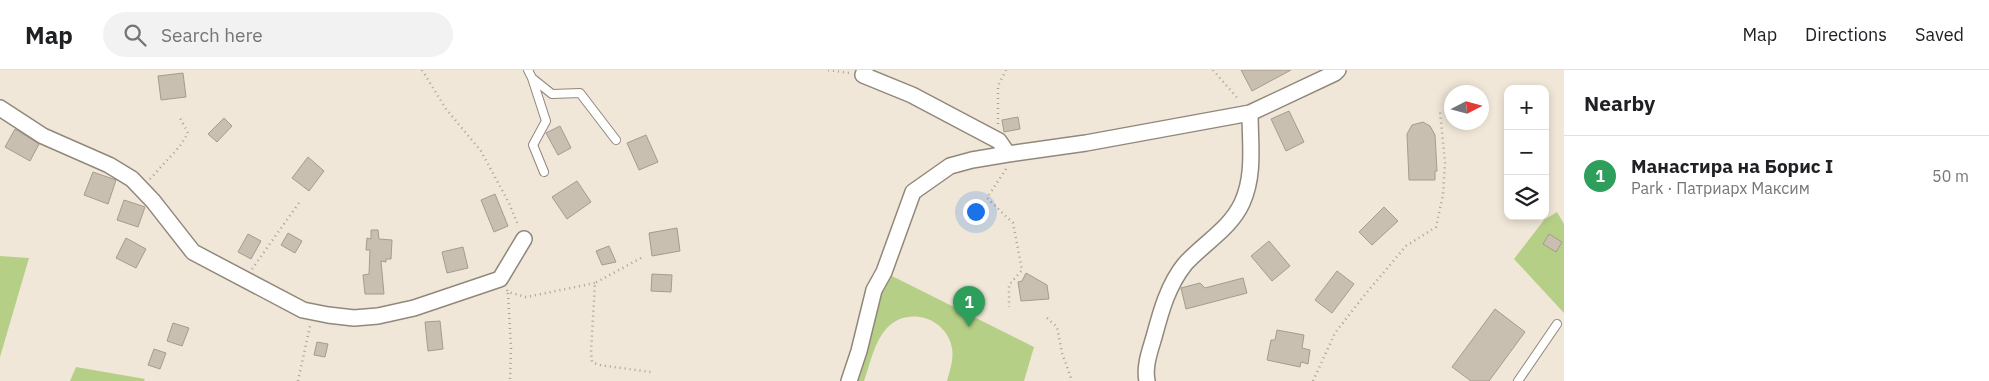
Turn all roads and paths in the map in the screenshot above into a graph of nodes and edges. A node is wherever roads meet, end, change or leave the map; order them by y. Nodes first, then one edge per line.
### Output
1 (422, 70) edge
2 (528, 70) edge
3 (828, 70) edge
4 (1006, 70) edge
5 (1213, 70) edge
6 (1338, 70) edge
7 (864, 72) edge
8 (532, 78) junction
9 (0, 108) edge
10 (1440, 111) dead end
11 (1250, 113) junction
12 (179, 116) dead end
13 (616, 140) dead end
14 (998, 141) junction
15 (1008, 154) junction
16 (544, 172) dead end
17 (142, 189) junction
18 (301, 200) dead end
19 (524, 239) joint
20 (642, 258) dead end
21 (500, 279) junction
22 (244, 280) junction
23 (595, 283) junction
24 (508, 292) junction
25 (1009, 307) dead end
26 (313, 312) junction
27 (1047, 318) dead end
28 (1557, 324) dead end
29 (651, 372) dead end
30 (298, 381) edge
31 (510, 381) edge
32 (849, 381) edge
33 (1072, 381) edge
34 (1147, 381) edge
35 (1313, 381) edge
36 (1518, 381) edge

1 - 19 path
2 - 8 lane
3 - 7 path
4 - 14 path
5 - 11 path
6 - 11 street
7 - 14 street
8 - 13 lane
8 - 16 lane
9 - 17 street
10 - 35 path
11 - 15 street
11 - 34 street
12 - 17 path
14 - 15 street
15 - 25 path
15 - 32 street
17 - 22 street
18 - 22 path
19 - 21 street
20 - 23 path
21 - 24 path
21 - 26 street
22 - 26 street
23 - 24 path
23 - 29 path
24 - 31 path
26 - 30 path
27 - 33 path
28 - 36 lane

